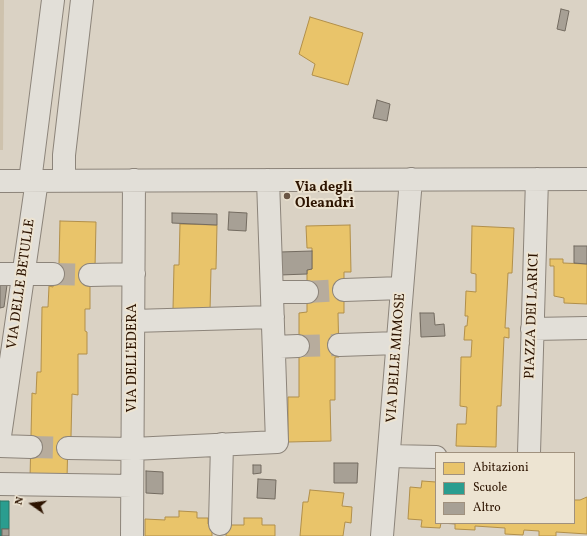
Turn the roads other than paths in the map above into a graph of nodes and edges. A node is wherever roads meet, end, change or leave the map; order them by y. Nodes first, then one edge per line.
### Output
1 (53, 0) edge
2 (82, 0) edge
3 (411, 179) junction
4 (537, 179) junction
5 (587, 179) edge
6 (33, 180) junction
7 (64, 180) junction
8 (134, 180) junction
9 (268, 180) junction
10 (0, 181) edge
11 (24, 273) junction
12 (0, 274) edge
13 (53, 274) tunnel mouth
14 (90, 274) tunnel mouth
15 (134, 274) junction
16 (402, 288) junction
17 (344, 290) tunnel mouth
18 (272, 292) junction
19 (307, 292) tunnel mouth
20 (273, 317) junction
21 (133, 321) junction
22 (587, 328) edge
23 (532, 329) junction
24 (398, 342) junction
25 (339, 345) tunnel mouth
26 (298, 346) tunnel mouth
27 (274, 347) junction
28 (0, 436) edge
29 (222, 444) junction
30 (0, 446) edge
31 (31, 447) tunnel mouth
32 (68, 448) tunnel mouth
33 (133, 448) junction
34 (529, 452) edge
35 (389, 456) junction
36 (435, 457) edge
37 (0, 484) edge
38 (132, 486) junction
39 (220, 524) dead end
40 (132, 536) edge
41 (382, 536) edge

1 - 6 street, VIA DELLE BETULLE
2 - 7 street
3 - 4 street
3 - 9 street
3 - 16 street, VIA DELLE MIMOSE
4 - 5 street
4 - 23 street, PIAZZA DEI LARICI
6 - 7 street
6 - 10 street
6 - 11 street, VIA DELLE BETULLE
7 - 8 street
8 - 9 street
8 - 15 street, VIA DELL'EDERA
9 - 18 street
11 - 12 street
11 - 13 street
11 - 28 street, VIA DELLE BETULLE
14 - 15 street
15 - 21 street, VIA DELL'EDERA
16 - 17 street
16 - 24 street, VIA DELLE MIMOSE
18 - 19 street
18 - 20 street
20 - 21 street
20 - 27 street
21 - 33 street, VIA DELL'EDERA
22 - 23 street
23 - 34 street, PIAZZA DEI LARICI
24 - 25 street
24 - 35 street, VIA DELLE MIMOSE
26 - 27 street
27 - 29 street
29 - 33 street
29 - 39 street
30 - 31 street
32 - 33 street
33 - 38 street, VIA DELL'EDERA
35 - 36 street
35 - 41 street, VIA DELLE MIMOSE
37 - 38 street
38 - 40 street, VIA DELL'EDERA

